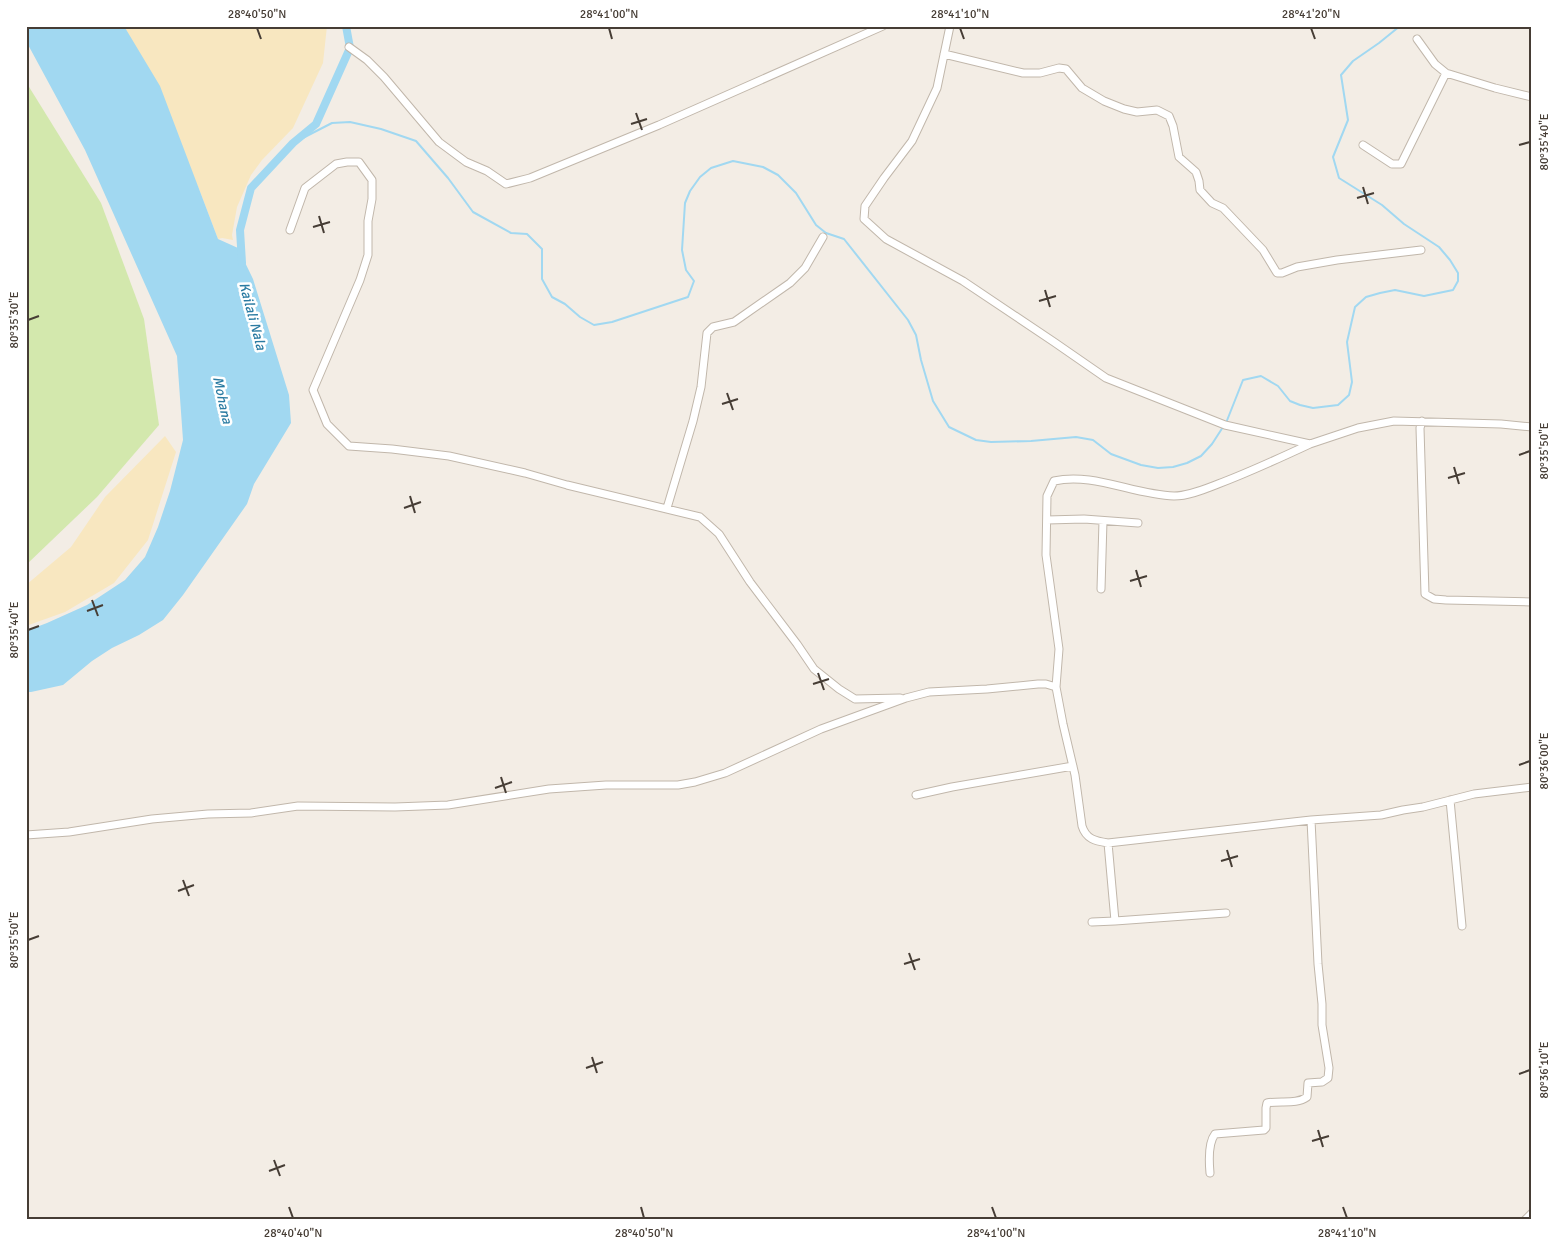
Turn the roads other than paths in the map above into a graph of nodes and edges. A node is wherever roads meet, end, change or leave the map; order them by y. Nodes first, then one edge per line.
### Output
1 (883, 26) edge
2 (950, 26) edge
3 (1417, 39) dead end
4 (349, 47) dead end
5 (944, 54) junction
6 (1446, 73) junction
7 (1532, 97) edge
8 (1363, 145) dead end
9 (290, 230) dead end
10 (823, 237) dead end
11 (1420, 250) dead end
12 (1422, 421) junction
13 (1532, 427) edge
14 (1310, 444) junction
15 (667, 508) junction
16 (1047, 520) junction
17 (1103, 521) junction
18 (1138, 523) dead end
19 (1101, 589) dead end
20 (1532, 602) edge
21 (1056, 687) junction
22 (906, 698) junction
23 (1073, 766) junction
24 (1532, 787) edge
25 (916, 795) dead end
26 (1450, 800) junction
27 (1311, 820) junction
28 (27, 836) edge
29 (1108, 843) junction
30 (1226, 913) dead end
31 (1114, 921) junction
32 (1092, 922) dead end
33 (1462, 926) dead end
34 (1210, 1173) dead end
35 (1532, 1213) edge
36 (1525, 1220) edge

1 - 4 street
2 - 5 street
3 - 6 street
5 - 11 street
5 - 14 street
6 - 7 street
6 - 8 street
9 - 15 street
10 - 15 street
12 - 13 street
12 - 14 street
12 - 20 street
14 - 16 street
15 - 22 street
16 - 17 street
16 - 21 street
17 - 18 street
17 - 19 street
21 - 22 street
21 - 23 street
22 - 28 street
23 - 25 street
23 - 29 street
24 - 26 street
26 - 27 street
26 - 33 street
27 - 29 street
27 - 34 street
29 - 31 street
30 - 31 street
31 - 32 street
35 - 36 street

